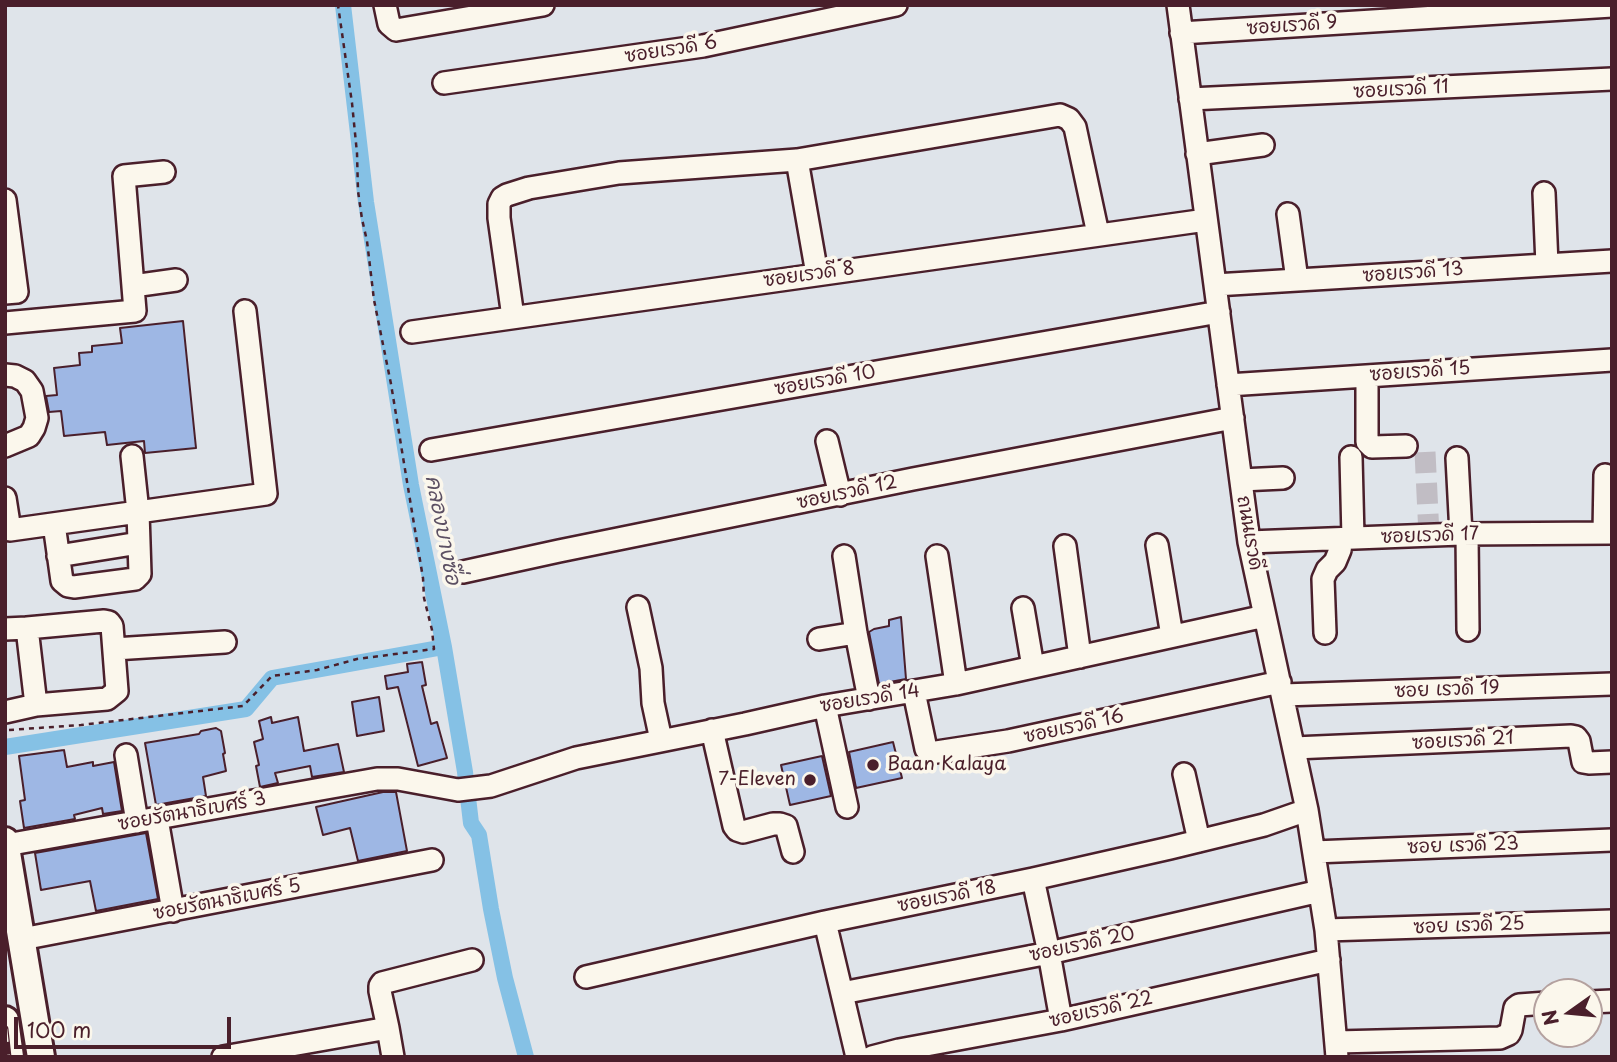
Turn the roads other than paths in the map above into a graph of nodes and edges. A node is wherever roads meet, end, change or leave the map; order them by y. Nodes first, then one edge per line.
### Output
1 (385, 5) edge
2 (543, 5) edge
3 (896, 5) edge
4 (1178, 5) edge
5 (1612, 6) edge
6 (1181, 33) junction
7 (1612, 79) edge
8 (444, 83) dead end
9 (1190, 99) junction
10 (1263, 145) dead end
11 (1197, 154) junction
12 (797, 160) junction
13 (164, 172) dead end
14 (1544, 193) dead end
15 (5, 200) edge
16 (1288, 214) dead end
17 (1206, 220) junction
18 (1098, 234) junction
19 (1612, 261) edge
20 (1547, 265) junction
21 (817, 274) junction
22 (176, 280) dead end
23 (1297, 280) junction
24 (1215, 285) junction
25 (133, 286) junction
26 (5, 293) edge
27 (245, 312) dead end
28 (1219, 312) junction
29 (513, 317) junction
30 (5, 323) edge
31 (412, 332) dead end
32 (1612, 360) edge
33 (5, 375) edge
34 (1367, 376) junction
35 (1228, 385) junction
36 (1233, 418) junction
37 (827, 441) dead end
38 (5, 446) edge
39 (1406, 446) dead end
40 (431, 450) dead end
41 (132, 456) dead end
42 (1351, 457) dead end
43 (1457, 458) dead end
44 (1605, 475) dead end
45 (1283, 478) dead end
46 (1241, 480) junction
47 (840, 495) junction
48 (5, 498) edge
49 (138, 512) junction
50 (54, 524) junction
51 (1608, 533) edge
52 (1464, 534) junction
53 (1348, 538) junction
54 (1249, 542) junction
55 (139, 543) junction
56 (1157, 545) dead end
57 (1065, 546) dead end
58 (937, 555) dead end
59 (58, 556) junction
60 (844, 556) dead end
61 (463, 572) dead end
62 (638, 607) dead end
63 (1023, 608) dead end
64 (1265, 616) junction
65 (27, 628) junction
66 (5, 629) edge
67 (1468, 630) dead end
68 (856, 633) junction
69 (1325, 633) dead end
70 (1172, 636) junction
71 (819, 639) dead end
72 (225, 642) dead end
73 (114, 649) junction
74 (1080, 657) junction
75 (1033, 667) junction
76 (956, 684) junction
77 (1612, 684) edge
78 (1282, 688) junction
79 (914, 692) junction
80 (869, 699) junction
81 (36, 705) junction
82 (825, 706) junction
83 (5, 712) edge
84 (712, 730) junction
85 (661, 740) junction
86 (1294, 748) junction
87 (126, 755) dead end
88 (1612, 762) edge
89 (1184, 774) dead end
90 (377, 779) joint
91 (847, 807) dead end
92 (1307, 810) junction
93 (147, 820) junction
94 (1612, 840) edge
95 (1199, 841) junction
96 (6, 843) edge
97 (793, 852) dead end
98 (1314, 852) junction
99 (432, 860) dead end
100 (1033, 879) junction
101 (13, 884) junction
102 (1320, 891) junction
103 (173, 911) junction
104 (1612, 921) edge
105 (825, 922) junction
106 (1326, 930) junction
107 (22, 939) junction
108 (1049, 953) junction
109 (472, 960) dead end
110 (1329, 960) junction
111 (586, 977) dead end
112 (842, 993) junction
113 (1533, 1004) edge
114 (5, 1020) edge
115 (1061, 1020) junction
116 (388, 1028) junction
117 (1337, 1049) edge
118 (10, 1057) edge
119 (27, 1057) edge
120 (41, 1057) edge
121 (223, 1057) edge
122 (393, 1057) edge
123 (857, 1057) edge
124 (872, 1057) edge

1 - 2 street
3 - 8 street, ซอยเรวดี 6
4 - 6 street, ถนนเรวดี
5 - 6 street, ซอยเรวดี 9
6 - 9 street, ถนนเรวดี
7 - 9 street, ซอยเรวดี 11
9 - 11 street, ถนนเรวดี
10 - 11 street
11 - 17 street, ถนนเรวดี
12 - 18 street
12 - 21 street
12 - 29 street
13 - 25 street
14 - 20 street
15 - 26 street
16 - 23 street
17 - 18 street, ซอยเรวดี 8
17 - 24 street, ถนนเรวดี
18 - 21 street, ซอยเรวดี 8
19 - 20 street, ซอยเรวดี 13
20 - 23 street, ซอยเรวดี 13
21 - 29 street, ซอยเรวดี 8
22 - 25 street
23 - 24 street, ซอยเรวดี 13
24 - 28 street, ถนนเรวดี
25 - 30 street
27 - 49 street
28 - 35 street, ถนนเรวดี
28 - 40 street, ซอยเรวดี 10
29 - 31 street, ซอยเรวดี 8
32 - 34 street, ซอยเรวดี 15
33 - 38 street
34 - 35 street, ซอยเรวดี 15
34 - 39 street
35 - 36 street, ถนนเรวดี
36 - 46 street, ถนนเรวดี
36 - 47 street, ซอยเรวดี 12
37 - 47 street
41 - 49 street
42 - 53 street
43 - 52 street
44 - 51 street
45 - 46 street
46 - 54 street, ถนนเรวดี
47 - 61 street, ซอยเรวดี 12
48 - 50 street
49 - 50 street
49 - 55 street
50 - 59 street
51 - 52 street, ซอยเรวดี 17
52 - 53 street, ซอยเรวดี 17
52 - 67 street
53 - 54 street, ซอยเรวดี 17
53 - 69 street
54 - 64 street, ถนนเรวดี
55 - 59 street
55 - 59 street
56 - 70 street
57 - 74 street
58 - 76 street
60 - 68 street
62 - 85 street
63 - 75 street
64 - 70 street, ซอยเรวดี 14
64 - 78 street, ถนนเรวดี
65 - 66 street
65 - 73 street
65 - 81 street
68 - 71 street
68 - 80 street
70 - 74 street, ซอยเรวดี 14
72 - 73 street
73 - 81 street
74 - 75 street, ซอยเรวดี 14
75 - 76 street, ซอยเรวดี 14
76 - 79 street, ซอยเรวดี 14
77 - 78 street, ซอย เรวดี 19
78 - 79 street, ซอยเรวดี 16
78 - 86 street, ถนนเรวดี
79 - 80 street, ซอยเรวดี 14
80 - 82 street, ซอยเรวดี 14
81 - 83 street
82 - 84 street, ซอยเรวดี 14
82 - 91 street
84 - 85 street, ซอยเรวดี 14
84 - 97 street
85 - 90 street, ซอยเรวดี 14
86 - 88 street, ซอยเรวดี 21
86 - 92 street, ถนนเรวดี
87 - 93 street
89 - 95 street
90 - 93 street, ซอยรัตนาธิเบศร์ 3
92 - 95 street, ซอยเรวดี 18
92 - 98 street, ถนนเรวดี
93 - 96 street, ซอยรัตนาธิเบศร์ 3
93 - 103 street
94 - 98 street, ซอย เรวดี 23
95 - 100 street, ซอยเรวดี 18
96 - 101 main road
98 - 102 street, ถนนเรวดี
99 - 103 street, ซอยรัตนาธิเบศร์ 5
100 - 105 street, ซอยเรวดี 18
100 - 108 street
101 - 107 main road
101 - 119 main road
102 - 106 street, ถนนเรวดี
102 - 108 street, ซอยเรวดี 20
103 - 107 street, ซอยรัตนาธิเบศร์ 5
104 - 106 street, ซอย เรวดี 25
105 - 111 street, ซอยเรวดี 18
105 - 112 street
106 - 110 street, ถนนเรวดี
107 - 120 main road
108 - 112 street, ซอยเรวดี 20
108 - 115 street
109 - 116 street
110 - 115 street, ซอยเรวดี 22
110 - 117 street, ถนนเรวดี
112 - 123 street
113 - 117 street
114 - 118 main road
115 - 124 street, ซอยเรวดี 22
116 - 121 street
116 - 122 street

